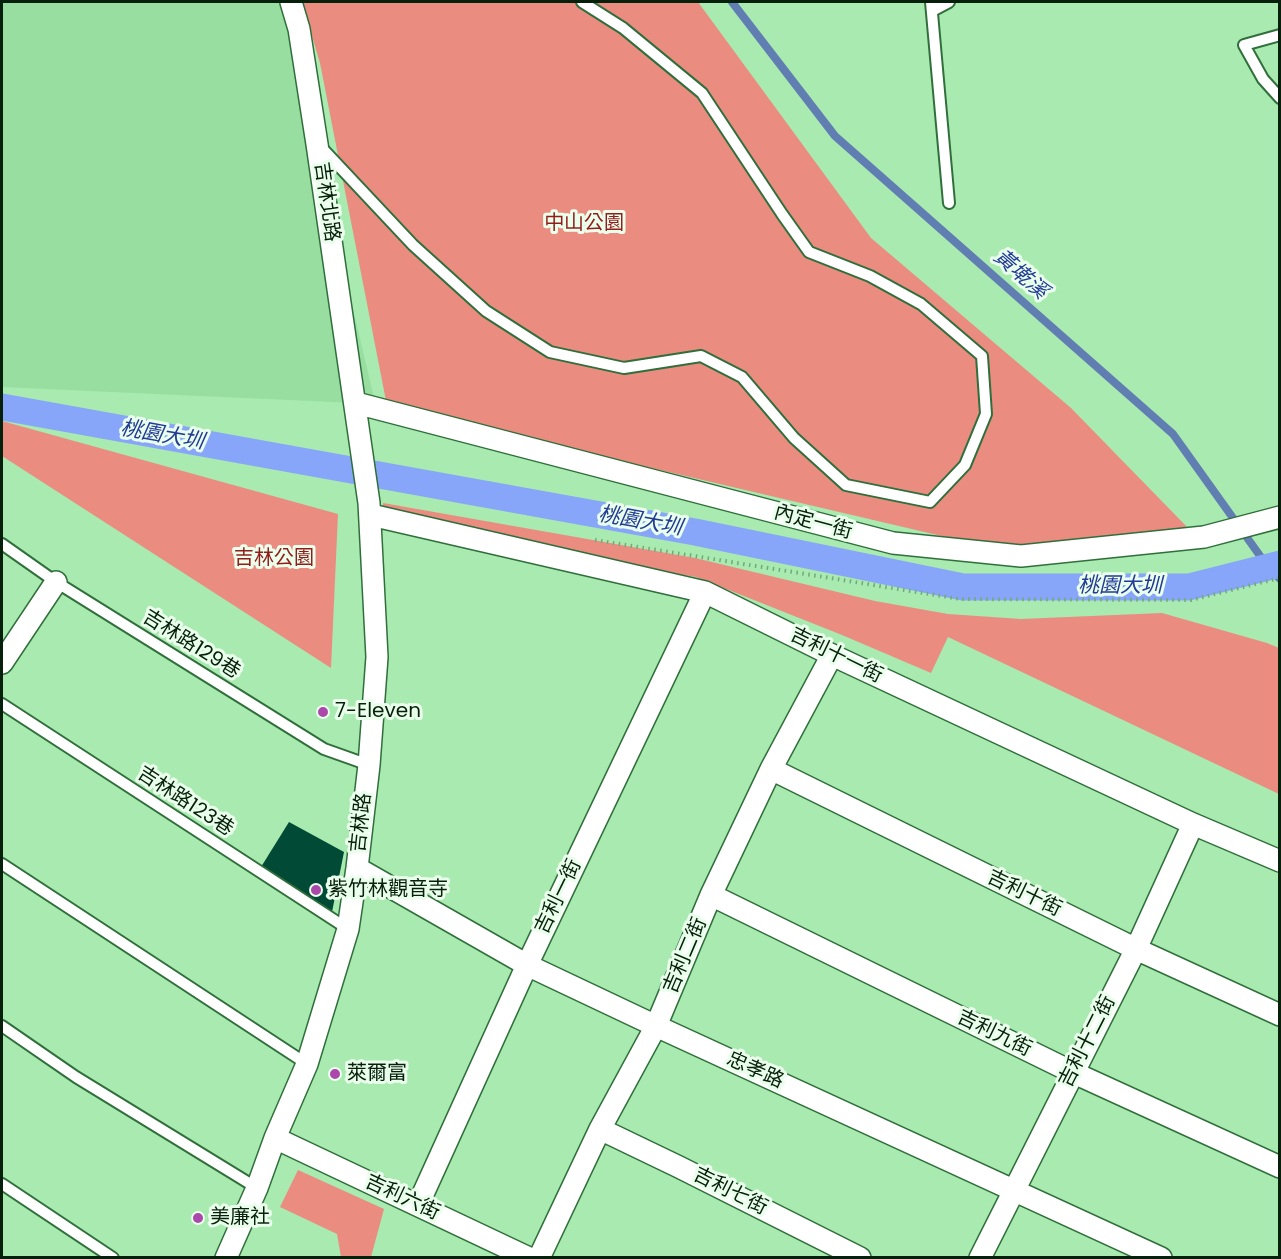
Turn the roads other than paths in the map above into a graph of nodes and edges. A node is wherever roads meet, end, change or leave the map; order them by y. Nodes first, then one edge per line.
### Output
1 (291, 2) edge
2 (582, 2) edge
3 (949, 2) edge
4 (931, 6) edge
5 (1280, 35) edge
6 (1280, 98) edge
7 (317, 144) junction
8 (949, 203) dead end
9 (356, 404) junction
10 (370, 515) junction
11 (1274, 518) edge
12 (2, 544) edge
13 (56, 582) junction
14 (705, 592) junction
15 (832, 655) junction
16 (2, 663) edge
17 (2, 705) edge
18 (369, 765) junction
19 (771, 769) junction
20 (1193, 824) junction
21 (1280, 861) edge
22 (2, 864) edge
23 (357, 868) junction
24 (711, 895) junction
25 (348, 929) junction
26 (1136, 950) junction
27 (527, 965) junction
28 (1280, 1015) edge
29 (2, 1026) edge
30 (656, 1026) junction
31 (307, 1064) junction
32 (1072, 1072) junction
33 (600, 1129) junction
34 (274, 1138) junction
35 (1280, 1167) edge
36 (2, 1184) edge
37 (257, 1188) junction
38 (1013, 1188) junction
39 (418, 1205) junction
40 (113, 1257) edge
41 (226, 1257) edge
42 (529, 1257) edge
43 (539, 1257) edge
44 (860, 1257) edge
45 (980, 1257) edge
46 (1161, 1257) edge

1 - 7 street, 吉林北路
2 - 7 lane
3 - 4 lane
4 - 8 lane
5 - 6 lane
7 - 9 street, 吉林北路
9 - 10 street, 吉林路
9 - 11 street, 內定一街
10 - 14 street, 吉利十一街
10 - 18 street, 吉林路
12 - 13 lane, 吉林路129巷
13 - 16 street
13 - 18 lane, 吉林路129巷
14 - 15 street, 吉利十一街
14 - 27 street, 吉利一街
15 - 19 street, 吉利二街
15 - 20 street, 吉利十一街
17 - 25 lane, 吉林路123巷
18 - 23 street, 吉林路
19 - 24 street, 吉利二街
19 - 26 street, 吉利十街
20 - 21 street, 吉利十一街
20 - 26 street, 吉利十二街
22 - 31 lane
23 - 25 street, 吉林路
23 - 27 street, 忠孝路
24 - 30 street, 吉利二街
24 - 32 street, 吉利九街
25 - 31 street, 吉林路
26 - 28 street, 吉利十街
26 - 32 street, 吉利十二街
27 - 30 street, 忠孝路
27 - 39 street, 吉利一街
29 - 37 lane
30 - 33 street, 吉利二街
30 - 38 street, 忠孝路
31 - 34 street, 吉林路
32 - 35 street, 吉利九街
32 - 38 street, 吉利十二街
33 - 43 street, 吉利二街
33 - 44 street, 吉利七街
34 - 37 street, 吉林路
34 - 39 street, 吉利六街
36 - 40 lane
37 - 41 street, 吉林路
38 - 45 street, 吉利十二街
38 - 46 street, 忠孝路
39 - 42 street, 吉利六街

